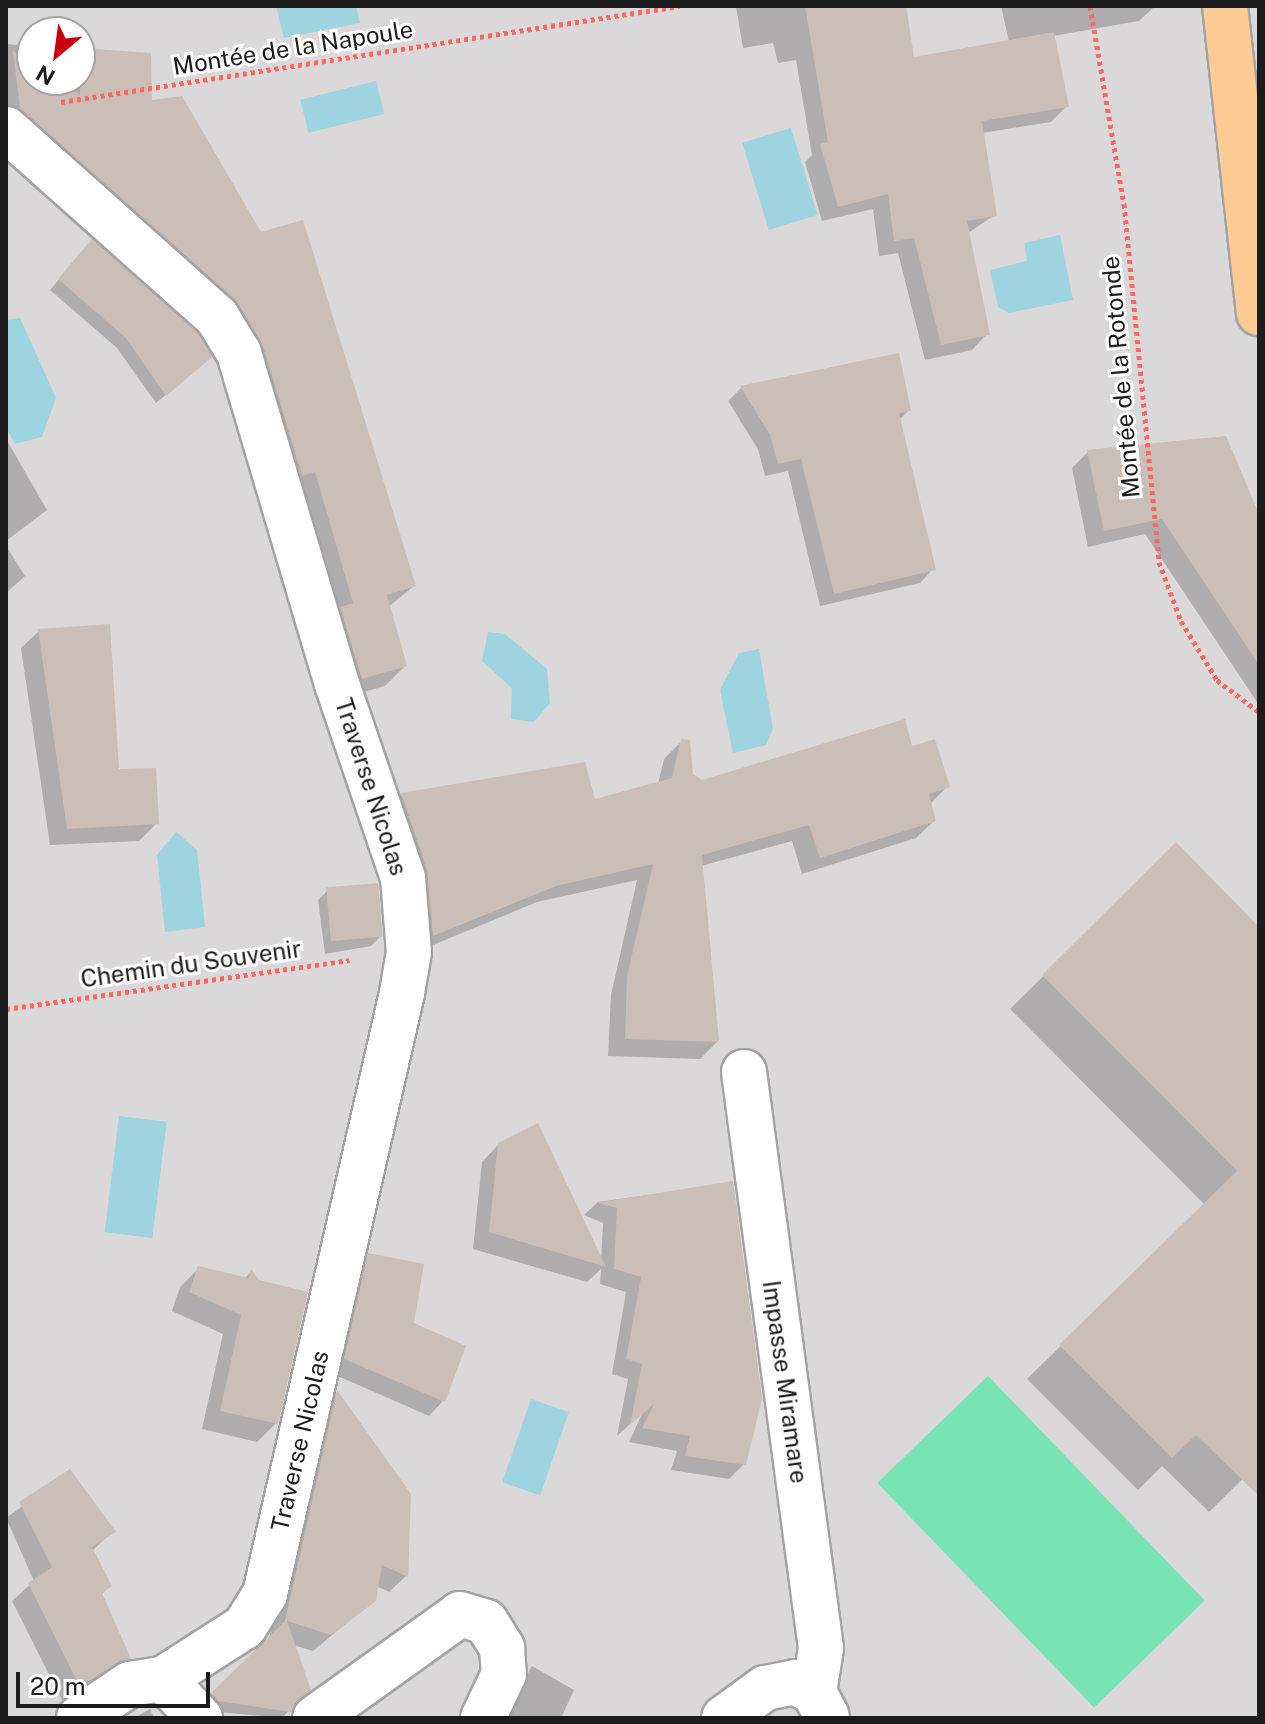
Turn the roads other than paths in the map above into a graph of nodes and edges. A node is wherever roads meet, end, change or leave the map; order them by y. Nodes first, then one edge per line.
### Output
1 (1225, 6) edge
2 (6, 129) edge
3 (1259, 313) edge
4 (744, 1072) dead end
5 (163, 1679) junction
6 (820, 1705) edge
7 (79, 1718) edge
8 (200, 1718) edge
9 (315, 1718) edge
10 (483, 1718) edge
11 (724, 1718) edge

1 - 3 main road
2 - 5 street, Traverse Nicolas
4 - 6 street, Impasse Miramare
5 - 7 street
5 - 8 street
6 - 11 street
9 - 10 street

